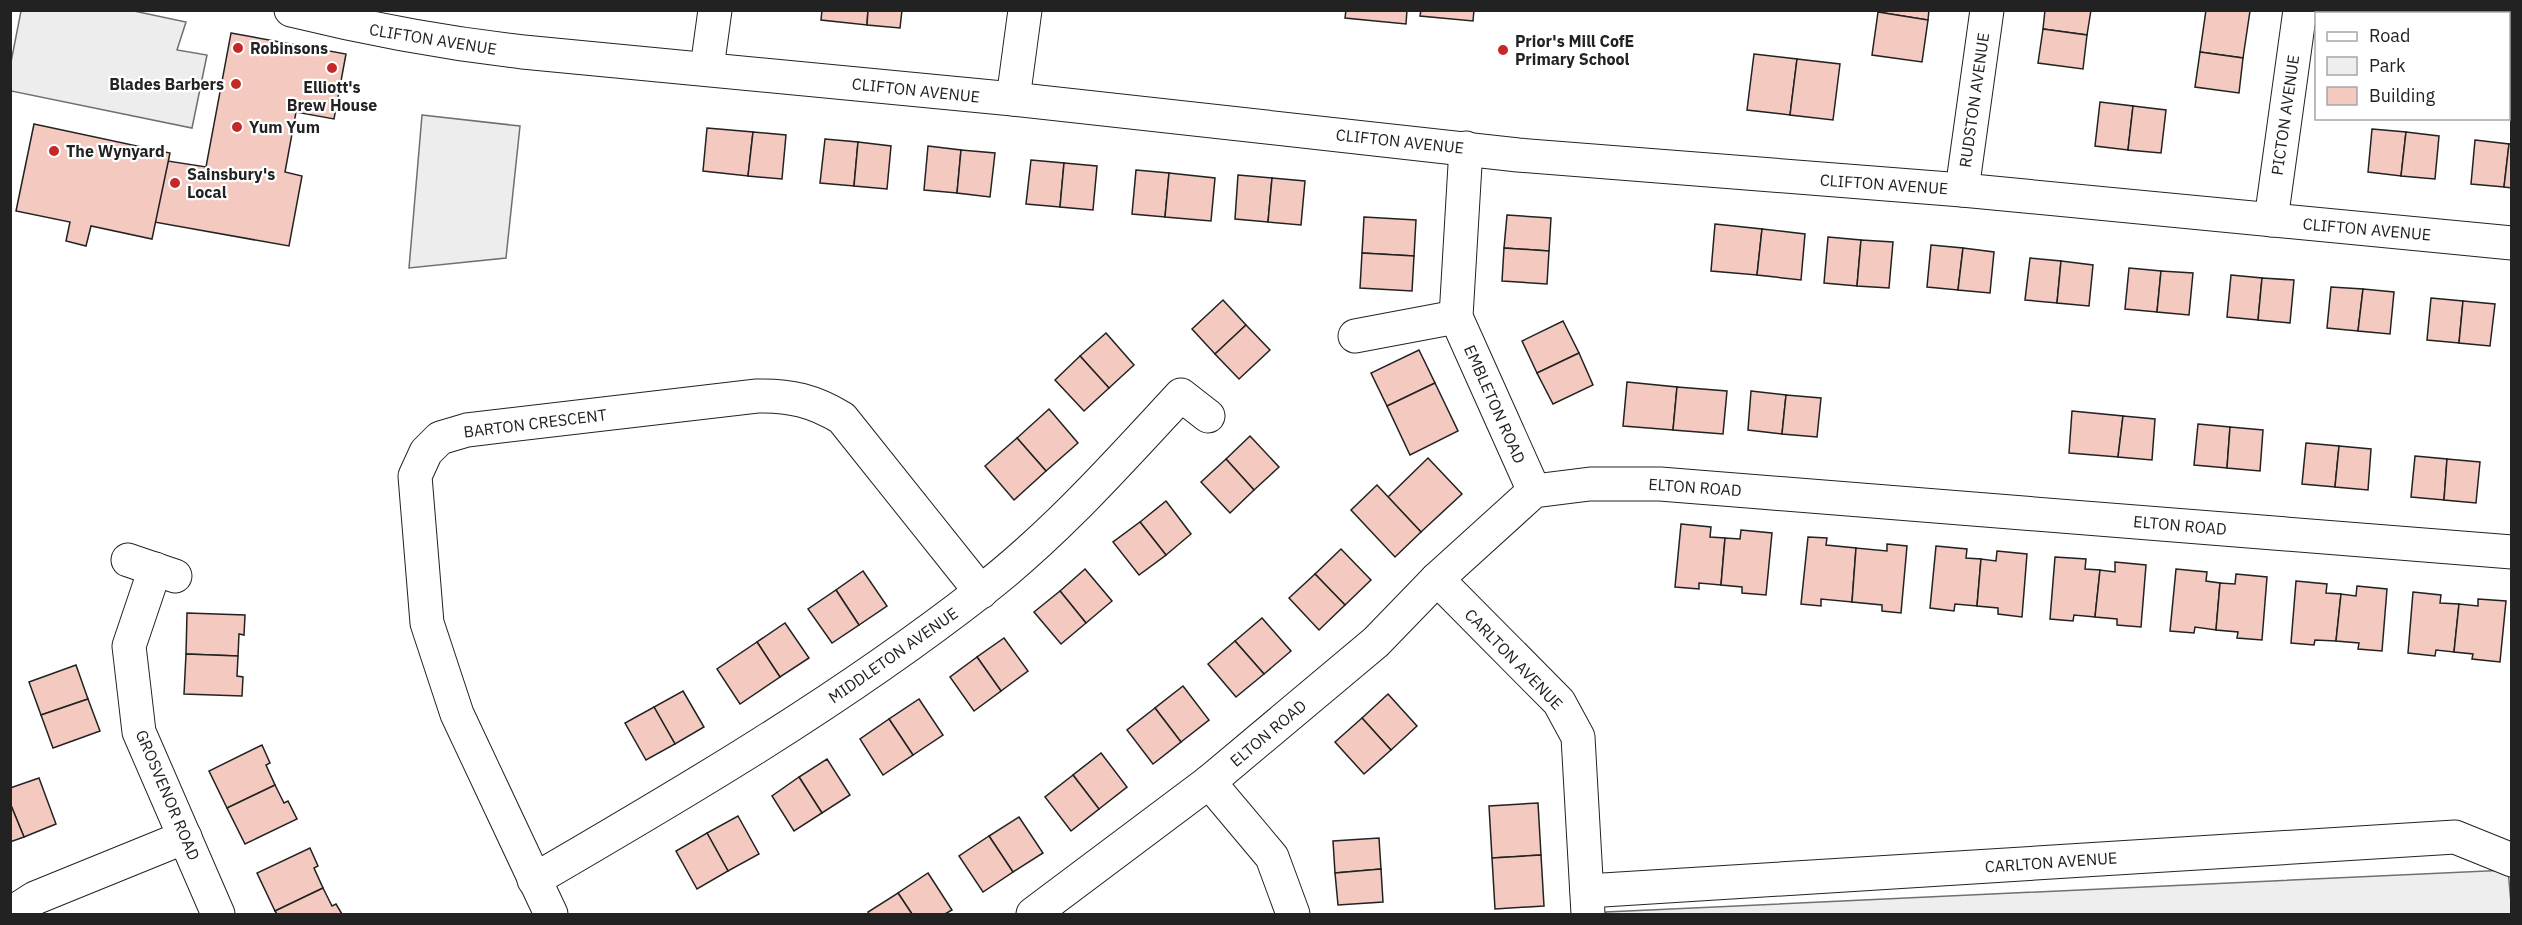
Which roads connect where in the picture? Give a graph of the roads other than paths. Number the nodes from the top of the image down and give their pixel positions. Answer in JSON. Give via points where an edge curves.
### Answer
{"nodes":[{"id":1,"x":291,"y":10,"type":"edge"},
{"id":2,"x":715,"y":10,"type":"edge"},
{"id":3,"x":1025,"y":10,"type":"edge"},
{"id":4,"x":1987,"y":10,"type":"edge"},
{"id":5,"x":2300,"y":10,"type":"edge"},
{"id":6,"x":329,"y":15,"type":"edge"},
{"id":7,"x":707,"y":68,"type":"junction"},
{"id":8,"x":1013,"y":99,"type":"junction"},
{"id":9,"x":1466,"y":148,"type":"junction"},
{"id":10,"x":1962,"y":190,"type":"junction"},
{"id":11,"x":2271,"y":220,"type":"junction"},
{"id":12,"x":2511,"y":243,"type":"edge"},
{"id":13,"x":1456,"y":317,"type":"junction"},
{"id":14,"x":1355,"y":336,"type":"dead end"},
{"id":15,"x":1209,"y":416,"type":"dead end"},
{"id":16,"x":1534,"y":491,"type":"junction"},
{"id":17,"x":2511,"y":552,"type":"edge"},
{"id":18,"x":153,"y":568,"type":"dead end"},
{"id":19,"x":1437,"y":579,"type":"junction"},
{"id":20,"x":981,"y":592,"type":"junction"},
{"id":21,"x":1209,"y":782,"type":"junction"},
{"id":22,"x":185,"y":837,"type":"junction"},
{"id":23,"x":2511,"y":860,"type":"edge"},
{"id":24,"x":534,"y":880,"type":"junction"},
{"id":25,"x":1587,"y":903,"type":"edge"},
{"id":26,"x":10,"y":914,"type":"edge"},
{"id":27,"x":218,"y":915,"type":"edge"},
{"id":28,"x":551,"y":915,"type":"edge"},
{"id":29,"x":1033,"y":915,"type":"edge"},
{"id":30,"x":1293,"y":915,"type":"edge"}],
"edges":[{"from":1,"to":6,"type":"street","name":"CLIFTON AVENUE"},
{"from":2,"to":7,"type":"street"},
{"from":3,"to":8,"type":"street"},
{"from":4,"to":10,"type":"street","name":"RUDSTON AVENUE"},
{"from":5,"to":11,"type":"street","name":"PICTON AVENUE"},
{"from":6,"to":7,"type":"street","name":"CLIFTON AVENUE","via":[[360,28],[454,44]]},
{"from":7,"to":8,"type":"street","name":"CLIFTON AVENUE"},
{"from":8,"to":9,"type":"street","name":"CLIFTON AVENUE"},
{"from":9,"to":10,"type":"street","name":"CLIFTON AVENUE"},
{"from":9,"to":13,"type":"street","name":"EMBLETON ROAD"},
{"from":10,"to":11,"type":"street","name":"CLIFTON AVENUE"},
{"from":11,"to":12,"type":"street","name":"CLIFTON AVENUE"},
{"from":13,"to":14,"type":"street"},
{"from":13,"to":16,"type":"street","name":"EMBLETON ROAD"},
{"from":15,"to":20,"type":"street","name":"MIDDLETON AVENUE","via":[[1181,396],[1075,510]]},
{"from":16,"to":17,"type":"street","name":"ELTON ROAD","via":[[1590,484],[1660,484]]},
{"from":16,"to":19,"type":"street","name":"ELTON ROAD"},
{"from":18,"to":22,"type":"street","name":"GROSVENOR ROAD","via":[[129,646],[139,732]]},
{"from":19,"to":21,"type":"street","name":"ELTON ROAD","via":[[1376,642]]},
{"from":19,"to":25,"type":"street","name":"CARLTON AVENUE","via":[[1559,702],[1578,737]]},
{"from":20,"to":24,"type":"street","name":"MIDDLETON AVENUE","via":[[861,679],[707,780]]},
{"from":20,"to":24,"type":"street","name":"BARTON CRESCENT","via":[[842,418],[804,399],[757,396],[467,430],[440,438],[426,452],[415,476],[427,623],[457,714]]},
{"from":21,"to":29,"type":"street","name":"ELTON ROAD"},
{"from":21,"to":30,"type":"street","via":[[1272,857]]},
{"from":22,"to":26,"type":"street","via":[[35,898]]},
{"from":22,"to":27,"type":"street","name":"GROSVENOR ROAD"},
{"from":23,"to":25,"type":"street","name":"CARLTON AVENUE","via":[[2455,837]]},
{"from":24,"to":28,"type":"street","name":"BARTON CRESCENT"}]}
